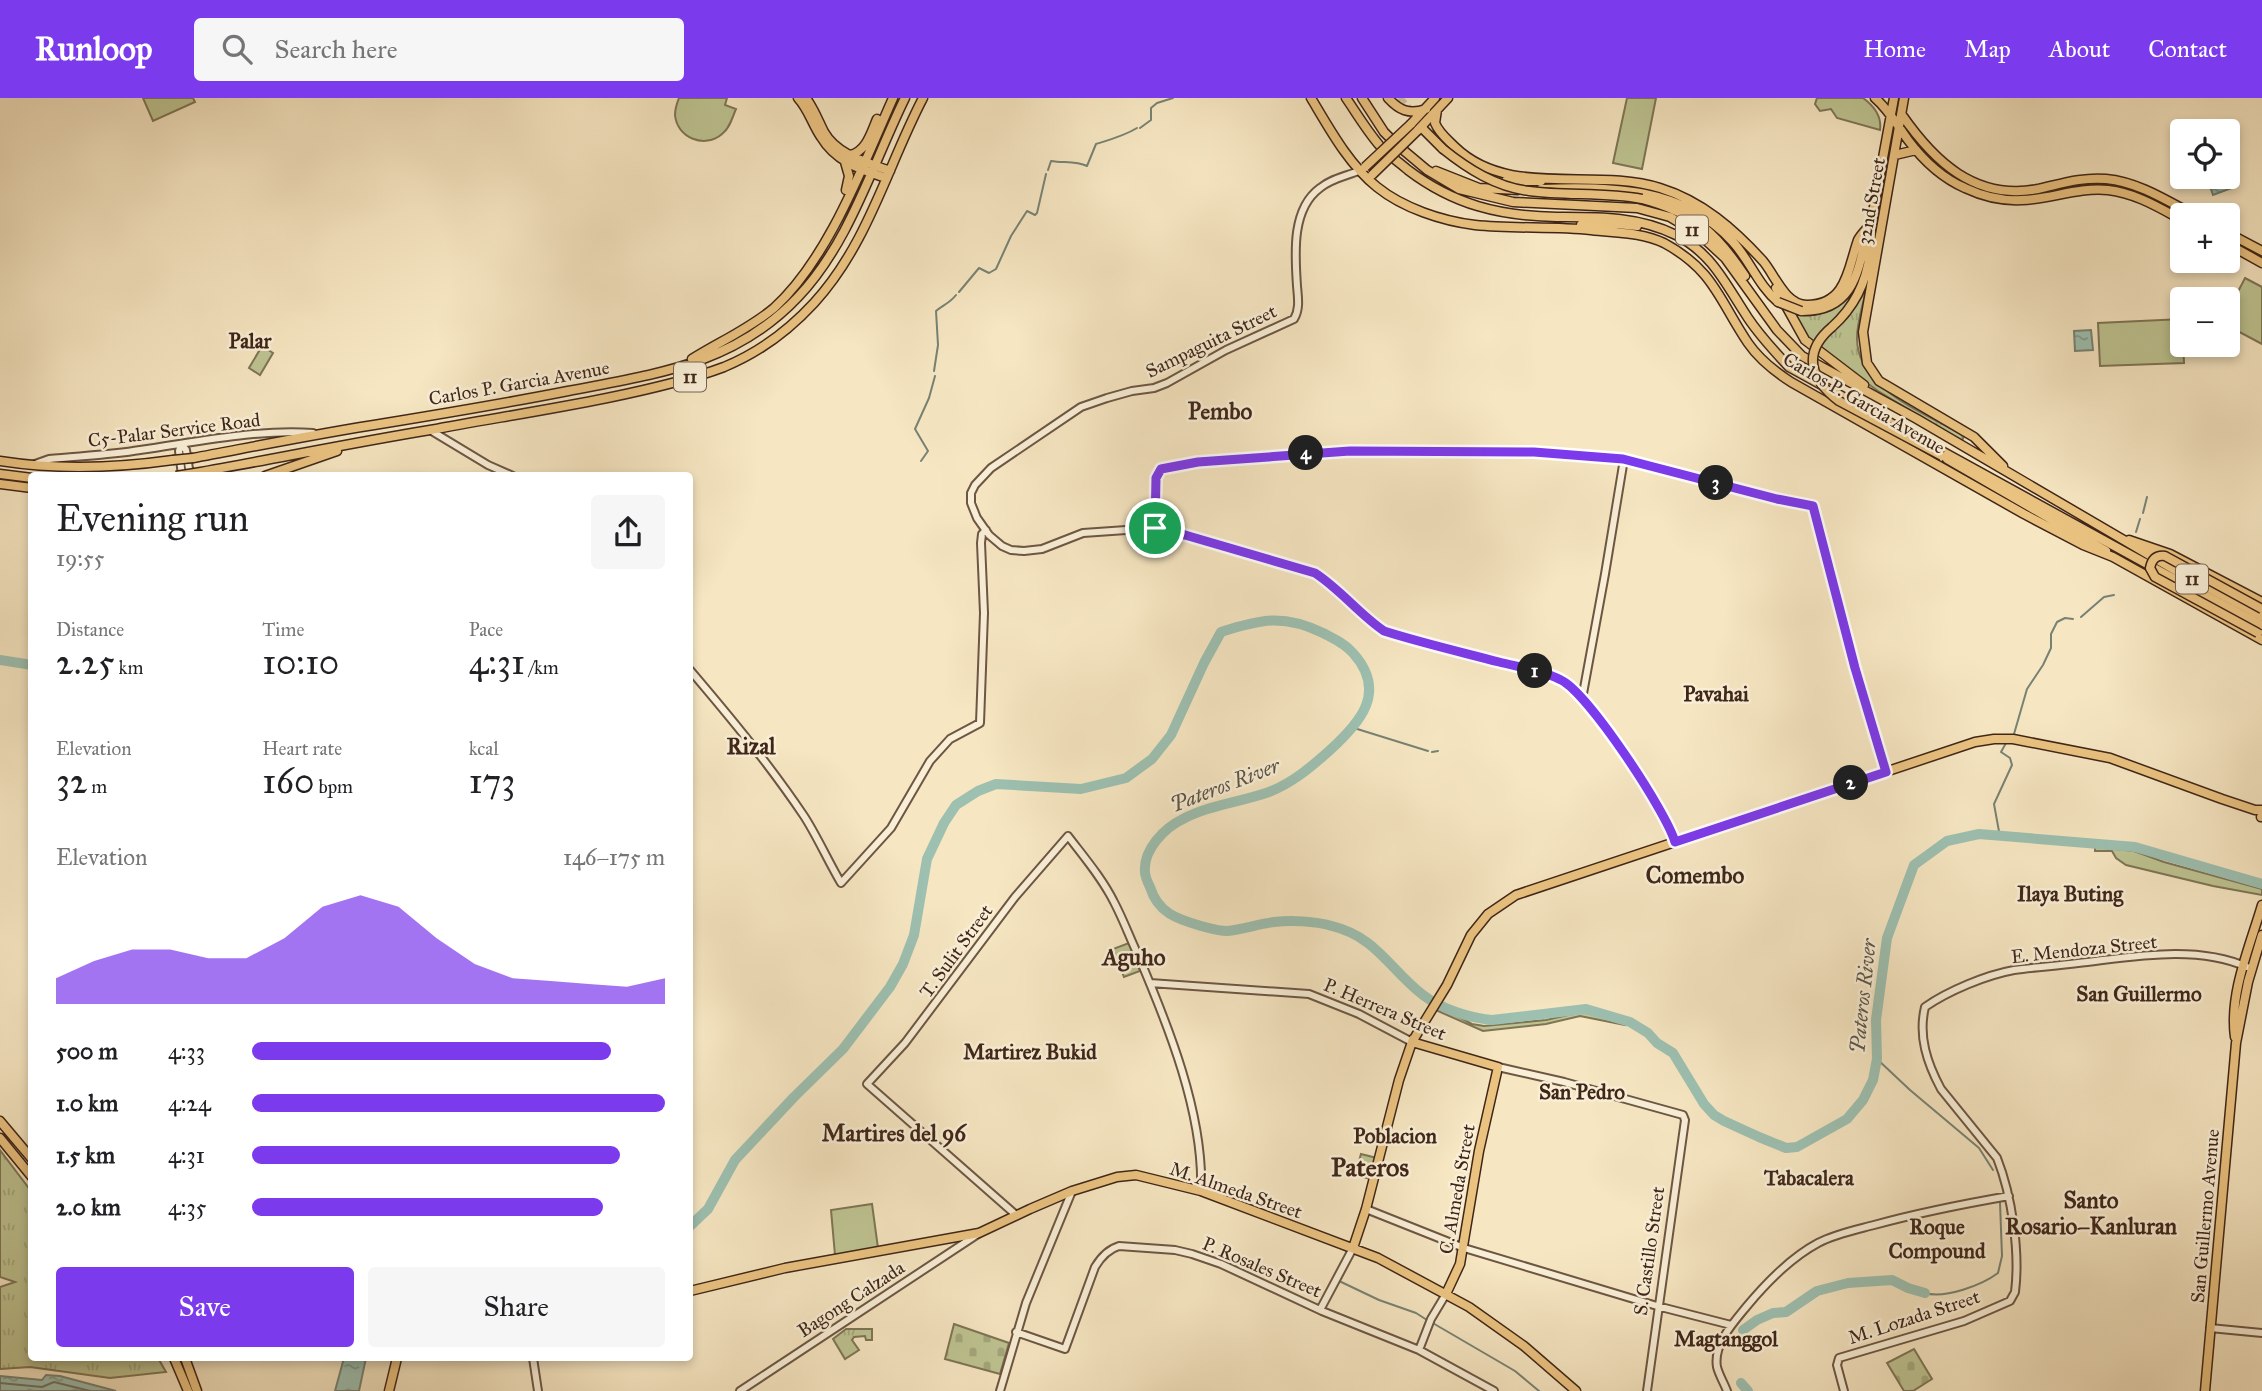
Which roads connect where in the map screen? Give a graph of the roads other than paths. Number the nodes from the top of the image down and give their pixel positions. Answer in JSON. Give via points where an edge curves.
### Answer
{"nodes":[{"id":1,"x":798,"y":98,"type":"edge"},
{"id":2,"x":806,"y":98,"type":"edge"},
{"id":3,"x":891,"y":98,"type":"edge"},
{"id":4,"x":905,"y":98,"type":"edge"},
{"id":5,"x":923,"y":98,"type":"edge"},
{"id":6,"x":1311,"y":98,"type":"edge"},
{"id":7,"x":1346,"y":98,"type":"edge"},
{"id":8,"x":1362,"y":98,"type":"edge"},
{"id":9,"x":1388,"y":98,"type":"edge"},
{"id":10,"x":1436,"y":98,"type":"edge"},
{"id":11,"x":1448,"y":98,"type":"edge"},
{"id":12,"x":1874,"y":98,"type":"edge"},
{"id":13,"x":1904,"y":98,"type":"edge"},
{"id":14,"x":1893,"y":99,"type":"edge"},
{"id":15,"x":1426,"y":109,"type":"junction"},
{"id":16,"x":1437,"y":110,"type":"junction"},
{"id":17,"x":1892,"y":114,"type":"junction"},
{"id":18,"x":1902,"y":115,"type":"junction"},
{"id":19,"x":1417,"y":127,"type":"junction"},
{"id":20,"x":1899,"y":127,"type":"junction"},
{"id":21,"x":1916,"y":150,"type":"junction"},
{"id":22,"x":1409,"y":155,"type":"junction"},
{"id":23,"x":1895,"y":155,"type":"junction"},
{"id":24,"x":847,"y":159,"type":"junction"},
{"id":25,"x":862,"y":165,"type":"junction"},
{"id":26,"x":874,"y":169,"type":"junction"},
{"id":27,"x":1363,"y":169,"type":"junction"},
{"id":28,"x":888,"y":174,"type":"junction"},
{"id":29,"x":1370,"y":177,"type":"junction"},
{"id":30,"x":1565,"y":179,"type":"junction"},
{"id":31,"x":1506,"y":181,"type":"dead end"},
{"id":32,"x":2171,"y":203,"type":"edge"},
{"id":33,"x":2170,"y":214,"type":"edge"},
{"id":34,"x":835,"y":223,"type":"junction"},
{"id":35,"x":1869,"y":226,"type":"junction"},
{"id":36,"x":1560,"y":227,"type":"junction"},
{"id":37,"x":1665,"y":230,"type":"junction"},
{"id":38,"x":2240,"y":239,"type":"edge"},
{"id":39,"x":1747,"y":245,"type":"junction"},
{"id":40,"x":2240,"y":251,"type":"edge"},
{"id":41,"x":2262,"y":251,"type":"edge"},
{"id":42,"x":2262,"y":263,"type":"edge"},
{"id":43,"x":1761,"y":309,"type":"junction"},
{"id":44,"x":1789,"y":367,"type":"junction"},
{"id":45,"x":677,"y":369,"type":"junction"},
{"id":46,"x":1820,"y":398,"type":"junction"},
{"id":47,"x":1917,"y":419,"type":"junction"},
{"id":48,"x":430,"y":430,"type":"junction"},
{"id":49,"x":321,"y":434,"type":"junction"},
{"id":50,"x":181,"y":444,"type":"junction"},
{"id":51,"x":349,"y":445,"type":"junction"},
{"id":52,"x":1623,"y":459,"type":"junction"},
{"id":53,"x":0,"y":461,"type":"edge"},
{"id":54,"x":31,"y":465,"type":"junction"},
{"id":55,"x":182,"y":472,"type":"edge"},
{"id":56,"x":192,"y":472,"type":"edge"},
{"id":57,"x":204,"y":472,"type":"edge"},
{"id":58,"x":277,"y":472,"type":"edge"},
{"id":59,"x":504,"y":472,"type":"edge"},
{"id":60,"x":2010,"y":473,"type":"junction"},
{"id":61,"x":0,"y":474,"type":"edge"},
{"id":62,"x":28,"y":478,"type":"edge"},
{"id":63,"x":0,"y":484,"type":"edge"},
{"id":64,"x":28,"y":488,"type":"edge"},
{"id":65,"x":1155,"y":528,"type":"junction"},
{"id":66,"x":986,"y":530,"type":"junction"},
{"id":67,"x":2123,"y":539,"type":"junction"},
{"id":68,"x":2097,"y":545,"type":"junction"},
{"id":69,"x":2118,"y":547,"type":"junction"},
{"id":70,"x":2113,"y":558,"type":"junction"},
{"id":71,"x":2141,"y":573,"type":"junction"},
{"id":72,"x":2150,"y":585,"type":"dead end"},
{"id":73,"x":2262,"y":603,"type":"edge"},
{"id":74,"x":2262,"y":609,"type":"edge"},
{"id":75,"x":2262,"y":616,"type":"edge"},
{"id":76,"x":2261,"y":633,"type":"edge"},
{"id":77,"x":693,"y":674,"type":"edge"},
{"id":78,"x":1582,"y":699,"type":"junction"},
{"id":79,"x":1886,"y":772,"type":"junction"},
{"id":80,"x":2260,"y":814,"type":"edge"},
{"id":81,"x":1675,"y":842,"type":"junction"},
{"id":82,"x":2262,"y":905,"type":"edge"},
{"id":83,"x":2262,"y":935,"type":"edge"},
{"id":84,"x":2248,"y":967,"type":"junction"},
{"id":85,"x":1150,"y":983,"type":"junction"},
{"id":86,"x":1412,"y":1042,"type":"junction"},
{"id":87,"x":1498,"y":1067,"type":"junction"},
{"id":88,"x":1683,"y":1115,"type":"joint"},
{"id":89,"x":0,"y":1121,"type":"edge"},
{"id":90,"x":0,"y":1138,"type":"edge"},
{"id":91,"x":28,"y":1154,"type":"edge"},
{"id":92,"x":28,"y":1172,"type":"edge"},
{"id":93,"x":1072,"y":1191,"type":"junction"},
{"id":94,"x":1201,"y":1191,"type":"junction"},
{"id":95,"x":2009,"y":1196,"type":"junction"},
{"id":96,"x":1366,"y":1209,"type":"junction"},
{"id":97,"x":1016,"y":1215,"type":"junction"},
{"id":98,"x":979,"y":1233,"type":"junction"},
{"id":99,"x":1353,"y":1248,"type":"junction"},
{"id":100,"x":1464,"y":1248,"type":"junction"},
{"id":101,"x":693,"y":1290,"type":"edge"},
{"id":102,"x":1446,"y":1294,"type":"junction"},
{"id":103,"x":1657,"y":1306,"type":"junction"},
{"id":104,"x":1321,"y":1310,"type":"junction"},
{"id":105,"x":1731,"y":1325,"type":"junction"},
{"id":106,"x":2210,"y":1328,"type":"junction"},
{"id":107,"x":1016,"y":1332,"type":"junction"},
{"id":108,"x":2262,"y":1333,"type":"edge"},
{"id":109,"x":1419,"y":1350,"type":"junction"},
{"id":110,"x":175,"y":1361,"type":"edge"},
{"id":111,"x":186,"y":1361,"type":"edge"},
{"id":112,"x":396,"y":1361,"type":"edge"},
{"id":113,"x":533,"y":1361,"type":"edge"},
{"id":114,"x":188,"y":1391,"type":"edge"},
{"id":115,"x":197,"y":1391,"type":"edge"},
{"id":116,"x":389,"y":1391,"type":"edge"},
{"id":117,"x":538,"y":1391,"type":"edge"},
{"id":118,"x":740,"y":1391,"type":"edge"},
{"id":119,"x":1000,"y":1391,"type":"edge"},
{"id":120,"x":1494,"y":1391,"type":"edge"},
{"id":121,"x":1576,"y":1391,"type":"edge"},
{"id":122,"x":1647,"y":1391,"type":"edge"},
{"id":123,"x":1727,"y":1391,"type":"edge"},
{"id":124,"x":1844,"y":1391,"type":"edge"},
{"id":125,"x":2204,"y":1391,"type":"edge"}],
"edges":[{"from":1,"to":24,"type":"main road","via":[[821,139],[835,156]]},
{"from":2,"to":24,"type":"main road","via":[[828,138]]},
{"from":3,"to":24,"type":"main road","via":[[863,149]]},
{"from":3,"to":25,"type":"main road"},
{"from":4,"to":26,"type":"main road","name":"Carlos P. Garcia Avenue","number":"11"},
{"from":5,"to":28,"type":"main road","name":"Carlos P. Garcia Avenue","number":"11"},
{"from":6,"to":27,"type":"main road","name":"Carlos P. Garcia Avenue"},
{"from":7,"to":37,"type":"main road","name":"Carlos P. Garcia Avenue","number":"11","via":[[1381,146],[1427,184],[1451,197],[1493,212],[1618,218]]},
{"from":8,"to":22,"type":"main road","name":"Carlos P. Garcia Avenue","number":"11","via":[[1384,132]]},
{"from":9,"to":15,"type":"main road","via":[[1405,111]]},
{"from":10,"to":15,"type":"main road"},
{"from":11,"to":16,"type":"main road"},
{"from":12,"to":17,"type":"main road"},
{"from":13,"to":18,"type":"main road","name":"32nd Street"},
{"from":14,"to":17,"type":"main road","name":"32nd Street"},
{"from":14,"to":18,"type":"main road"},
{"from":15,"to":19,"type":"main road"},
{"from":16,"to":19,"type":"main road"},
{"from":16,"to":30,"type":"main road","via":[[1437,128],[1475,163],[1499,173]]},
{"from":17,"to":20,"type":"main road"},
{"from":17,"to":35,"type":"main road","name":"32nd Street"},
{"from":18,"to":20,"type":"main road","name":"32nd Street"},
{"from":18,"to":32,"type":"main road","via":[[1940,162],[1979,184],[2021,191],[2079,179],[2107,179],[2132,184]]},
{"from":19,"to":27,"type":"main road","bridge":true},
{"from":19,"to":29,"type":"main road","bridge":true},
{"from":19,"to":43,"type":"main road","bridge":true,"via":[[1484,177],[1527,191],[1642,199],[1684,213],[1709,230],[1736,263]]},
{"from":20,"to":21,"type":"main road"},
{"from":20,"to":23,"type":"main road","name":"32nd Street"},
{"from":21,"to":23,"type":"main road"},
{"from":21,"to":33,"type":"main road","via":[[1949,179],[1992,197],[2022,200],[2108,190]]},
{"from":22,"to":35,"type":"main road","bridge":true,"via":[[1479,188],[1625,190],[1673,201],[1699,214],[1732,241],[1763,286],[1779,302],[1801,311],[1825,308],[1847,293]]},
{"from":22,"to":43,"type":"main road","name":"Carlos P. Garcia Avenue","number":"11","via":[[1444,181],[1496,199],[1637,208],[1670,217],[1712,245]]},
{"from":23,"to":60,"type":"main road","name":"32nd Street","via":[[1863,332],[1867,363],[1879,382],[1974,437]]},
{"from":24,"to":25,"type":"main road"},
{"from":24,"to":34,"type":"main road","via":[[849,181]]},
{"from":25,"to":26,"type":"main road"},
{"from":25,"to":34,"type":"main road"},
{"from":26,"to":28,"type":"main road"},
{"from":26,"to":45,"type":"main road","name":"Carlos P. Garcia Avenue","number":"11","via":[[831,252],[800,295],[750,337]]},
{"from":27,"to":29,"type":"main road","name":"Carlos P. Garcia Avenue"},
{"from":27,"to":66,"type":"street","name":"Sampaguita Street","via":[[1325,184],[1305,206],[1298,228],[1294,319],[1167,383],[1081,407],[991,468],[971,493],[977,518]]},
{"from":28,"to":48,"type":"main road","name":"Carlos P. Garcia Avenue","number":"11","via":[[847,261],[814,303],[756,350],[726,366],[640,391]]},
{"from":29,"to":36,"type":"main road","name":"Carlos P. Garcia Avenue","via":[[1406,205],[1446,219],[1473,225]]},
{"from":30,"to":31,"type":"main road"},
{"from":30,"to":39,"type":"main road","via":[[1634,182],[1670,191],[1702,206]]},
{"from":34,"to":45,"type":"main road","via":[[804,275],[774,307]]},
{"from":35,"to":39,"type":"main road","name":"32nd Street","via":[[1859,239],[1847,280],[1835,294],[1810,305],[1792,300]]},
{"from":35,"to":68,"type":"main road","bridge":true,"via":[[1870,245],[1860,290],[1851,308],[1818,343],[1813,359],[1824,390]]},
{"from":36,"to":37,"type":"main road","via":[[1617,224]]},
{"from":36,"to":46,"type":"main road","name":"Carlos P. Garcia Avenue","via":[[1642,235],[1679,252],[1708,277],[1763,361]]},
{"from":37,"to":44,"type":"main road","name":"Carlos P. Garcia Avenue","number":"11","via":[[1690,244],[1714,266],[1762,338]]},
{"from":38,"to":41,"type":"main road"},
{"from":39,"to":47,"type":"main road","via":[[1805,340]]},
{"from":40,"to":42,"type":"main road"},
{"from":43,"to":47,"type":"main road","name":"Carlos P. Garcia Avenue","number":"11","via":[[1802,356]]},
{"from":44,"to":46,"type":"main road"},
{"from":44,"to":69,"type":"main road","name":"Carlos P. Garcia Avenue","number":"11"},
{"from":45,"to":49,"type":"main road","name":"Carlos P. Garcia Avenue","number":"11"},
{"from":46,"to":70,"type":"main road","name":"Carlos P. Garcia Avenue"},
{"from":47,"to":60,"type":"main road","name":"Carlos P. Garcia Avenue","number":"11"},
{"from":48,"to":51,"type":"main road","name":"Carlos P. Garcia Avenue","number":"11"},
{"from":48,"to":59,"type":"street"},
{"from":49,"to":50,"type":"street","name":"C5-Palar Service Road","via":[[292,432]]},
{"from":49,"to":54,"type":"main road","name":"Carlos P. Garcia Avenue","number":"11","bridge":true,"via":[[128,467]]},
{"from":50,"to":54,"type":"street","name":"C5-Palar Service Road"},
{"from":50,"to":55,"type":"street"},
{"from":50,"to":56,"type":"street"},
{"from":51,"to":57,"type":"main road","name":"Carlos P. Garcia Avenue","number":"11"},
{"from":51,"to":58,"type":"main road"},
{"from":52,"to":65,"type":"street","via":[[1534,452],[1350,451],[1178,465],[1161,469],[1156,478]]},
{"from":52,"to":78,"type":"street"},
{"from":52,"to":79,"type":"street","via":[[1813,506]]},
{"from":53,"to":54,"type":"main road","name":"Carlos P. Garcia Avenue","number":"11"},
{"from":60,"to":67,"type":"main road","name":"Carlos P. Garcia Avenue","number":"11"},
{"from":61,"to":62,"type":"main road"},
{"from":63,"to":64,"type":"main road"},
{"from":65,"to":66,"type":"street","via":[[1083,533],[1024,551],[1002,546]]},
{"from":65,"to":78,"type":"street","via":[[1315,573],[1384,631],[1547,674],[1562,680]]},
{"from":66,"to":77,"type":"street","via":[[981,543],[981,723],[950,739],[930,761],[891,828],[841,883],[806,819],[763,757]]},
{"from":67,"to":73,"type":"main road","via":[[2170,554]]},
{"from":67,"to":75,"type":"main road","name":"Carlos P. Garcia Avenue","number":"11"},
{"from":68,"to":69,"type":"main road"},
{"from":68,"to":70,"type":"main road"},
{"from":69,"to":76,"type":"main road","name":"Carlos P. Garcia Avenue","number":"11"},
{"from":70,"to":71,"type":"main road","name":"Carlos P. Garcia Avenue"},
{"from":71,"to":72,"type":"main road"},
{"from":71,"to":76,"type":"main road","name":"Carlos P. Garcia Avenue"},
{"from":74,"to":76,"type":"main road","bridge":true,"via":[[2165,556],[2152,561],[2155,577]]},
{"from":78,"to":81,"type":"street","via":[[1631,763]]},
{"from":79,"to":80,"type":"main road","via":[[1975,742],[2013,739],[2118,761]]},
{"from":79,"to":81,"type":"main road"},
{"from":81,"to":86,"type":"main road","via":[[1516,895],[1484,919]]},
{"from":82,"to":84,"type":"main road","name":"San Guillermo Avenue"},
{"from":83,"to":84,"type":"main road","name":"San Guillermo Avenue"},
{"from":84,"to":95,"type":"street","name":"E. Mendoza Street","via":[[2181,955],[2012,971],[1953,991],[1925,1007],[1923,1047],[1936,1079],[1997,1158]]},
{"from":84,"to":106,"type":"main road","name":"San Guillermo Avenue","via":[[2236,1043]]},
{"from":85,"to":86,"type":"street","name":"P. Herrera Street","via":[[1309,994]]},
{"from":85,"to":94,"type":"street","via":[[1187,1091],[1199,1150]]},
{"from":85,"to":97,"type":"street","name":"T. Sulit Street","via":[[1114,901],[1068,836],[914,1033],[867,1084]]},
{"from":86,"to":87,"type":"main road","name":"P. Herrera Street"},
{"from":86,"to":96,"type":"main road"},
{"from":87,"to":88,"type":"street","name":"P. Herrera Street"},
{"from":87,"to":100,"type":"main road","name":"C. Almeda Street"},
{"from":88,"to":103,"type":"street","name":"S. Castillo Street"},
{"from":89,"to":91,"type":"main road"},
{"from":90,"to":92,"type":"main road"},
{"from":93,"to":94,"type":"main road","name":"M. Almeda Street","via":[[1136,1175]]},
{"from":93,"to":97,"type":"main road","name":"M. Almeda Street"},
{"from":93,"to":107,"type":"street"},
{"from":94,"to":99,"type":"main road","name":"M. Almeda Street"},
{"from":95,"to":105,"type":"street","via":[[1933,1209],[1836,1235],[1776,1274]]},
{"from":95,"to":124,"type":"street","name":"M. Lozada Street","via":[[2016,1281],[2010,1301],[1964,1321],[1839,1358]]},
{"from":96,"to":99,"type":"main road"},
{"from":96,"to":100,"type":"street"},
{"from":97,"to":98,"type":"main road","name":"M. Almeda Street"},
{"from":98,"to":101,"type":"main road","name":"M. Almeda Street","via":[[785,1268]]},
{"from":98,"to":118,"type":"street","name":"Bagong Calzada"},
{"from":99,"to":102,"type":"main road","name":"M. Almeda Street"},
{"from":99,"to":104,"type":"street"},
{"from":100,"to":102,"type":"main road","name":"C. Almeda Street"},
{"from":100,"to":103,"type":"street"},
{"from":102,"to":109,"type":"street","name":"C. Almeda Street"},
{"from":102,"to":121,"type":"main road","name":"M. Almeda Street","via":[[1524,1346]]},
{"from":103,"to":105,"type":"street"},
{"from":103,"to":122,"type":"street","name":"S. Castillo Street"},
{"from":104,"to":107,"type":"street","name":"P. Rosales Street","via":[[1192,1254],[1119,1246],[1096,1267],[1065,1349]]},
{"from":104,"to":109,"type":"street","name":"P. Rosales Street"},
{"from":105,"to":123,"type":"street","via":[[1717,1358]]},
{"from":106,"to":108,"type":"street"},
{"from":106,"to":125,"type":"main road","name":"San Guillermo Avenue"},
{"from":107,"to":119,"type":"street"},
{"from":109,"to":120,"type":"street","name":"P. Rosales Street"},
{"from":110,"to":114,"type":"main road"},
{"from":111,"to":115,"type":"main road"},
{"from":112,"to":116,"type":"main road"},
{"from":113,"to":117,"type":"street"}]}
